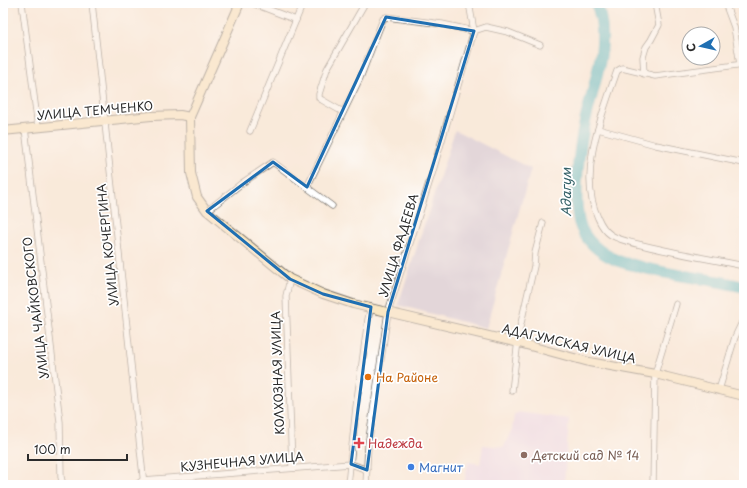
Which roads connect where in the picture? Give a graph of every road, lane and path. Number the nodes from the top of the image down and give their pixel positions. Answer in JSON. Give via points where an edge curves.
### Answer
{"nodes":[{"id":1,"x":22,"y":3,"type":"edge"},
{"id":2,"x":92,"y":3,"type":"edge"},
{"id":3,"x":240,"y":3,"type":"edge"},
{"id":4,"x":252,"y":3,"type":"edge"},
{"id":5,"x":303,"y":3,"type":"edge"},
{"id":6,"x":365,"y":3,"type":"edge"},
{"id":7,"x":469,"y":3,"type":"edge"},
{"id":8,"x":655,"y":3,"type":"edge"},
{"id":9,"x":726,"y":3,"type":"edge"},
{"id":10,"x":296,"y":20,"type":"junction"},
{"id":11,"x":474,"y":31,"type":"junction"},
{"id":12,"x":540,"y":45,"type":"dead end"},
{"id":13,"x":742,"y":64,"type":"edge"},
{"id":14,"x":644,"y":74,"type":"junction"},
{"id":15,"x":343,"y":112,"type":"junction"},
{"id":16,"x":190,"y":117,"type":"junction"},
{"id":17,"x":104,"y":121,"type":"junction"},
{"id":18,"x":38,"y":127,"type":"junction"},
{"id":19,"x":25,"y":128,"type":"junction"},
{"id":20,"x":598,"y":130,"type":"junction"},
{"id":21,"x":3,"y":131,"type":"edge"},
{"id":22,"x":250,"y":131,"type":"dead end"},
{"id":23,"x":744,"y":163,"type":"edge"},
{"id":24,"x":307,"y":187,"type":"junction"},
{"id":25,"x":332,"y":206,"type":"dead end"},
{"id":26,"x":207,"y":211,"type":"junction"},
{"id":27,"x":543,"y":223,"type":"dead end"},
{"id":28,"x":744,"y":266,"type":"edge"},
{"id":29,"x":290,"y":279,"type":"junction"},
{"id":30,"x":676,"y":304,"type":"dead end"},
{"id":31,"x":371,"y":308,"type":"junction"},
{"id":32,"x":388,"y":312,"type":"junction"},
{"id":33,"x":742,"y":320,"type":"dead end"},
{"id":34,"x":519,"y":343,"type":"junction"},
{"id":35,"x":655,"y":374,"type":"junction"},
{"id":36,"x":719,"y":390,"type":"junction"},
{"id":37,"x":512,"y":391,"type":"dead end"},
{"id":38,"x":744,"y":396,"type":"edge"},
{"id":39,"x":351,"y":464,"type":"junction"},
{"id":40,"x":292,"y":468,"type":"junction"},
{"id":41,"x":367,"y":470,"type":"junction"},
{"id":42,"x":144,"y":483,"type":"edge"},
{"id":43,"x":63,"y":485,"type":"edge"},
{"id":44,"x":136,"y":485,"type":"edge"},
{"id":45,"x":348,"y":485,"type":"edge"},
{"id":46,"x":366,"y":485,"type":"edge"},
{"id":47,"x":653,"y":485,"type":"edge"}],
"edges":[{"from":1,"to":18,"type":"street"},
{"from":2,"to":17,"type":"street","name":"УЛИЦА КОЧЕРГИНА"},
{"from":3,"to":16,"type":"main road"},
{"from":4,"to":10,"type":"street"},
{"from":5,"to":10,"type":"street"},
{"from":6,"to":15,"type":"street","via":[[327,69],[319,94],[319,98]]},
{"from":7,"to":11,"type":"street","name":"УЛИЦА ФАДЕЕВА"},
{"from":8,"to":14,"type":"street","via":[[659,25],[646,47],[643,57]]},
{"from":9,"to":13,"type":"street"},
{"from":10,"to":22,"type":"street"},
{"from":11,"to":12,"type":"street","via":[[486,27],[508,32]]},
{"from":11,"to":15,"type":"street","via":[[388,16],[383,19],[360,78]]},
{"from":11,"to":32,"type":"street","name":"УЛИЦА ФАДЕЕВА"},
{"from":13,"to":14,"type":"street","via":[[655,76]]},
{"from":14,"to":20,"type":"street","via":[[622,68],[617,71]]},
{"from":15,"to":24,"type":"street"},
{"from":16,"to":17,"type":"main road","name":"УЛИЦА ТЕМЧЕНКО","via":[[158,116]]},
{"from":16,"to":26,"type":"main road","via":[[191,173],[197,197]]},
{"from":17,"to":18,"type":"main road","name":"УЛИЦА ТЕМЧЕНКО"},
{"from":17,"to":42,"type":"street","name":"УЛИЦА КОЧЕРГИНА"},
{"from":18,"to":19,"type":"main road","name":"УЛИЦА ТЕМЧЕНКО"},
{"from":19,"to":21,"type":"main road","name":"УЛИЦА ТЕМЧЕНКО"},
{"from":19,"to":43,"type":"street","name":"УЛИЦА ЧАЙКОВСКОГО","via":[[60,422]]},
{"from":20,"to":23,"type":"street"},
{"from":20,"to":28,"type":"street","via":[[591,162],[590,186],[593,208],[610,235],[655,248]]},
{"from":24,"to":25,"type":"street"},
{"from":24,"to":26,"type":"street","via":[[273,162]]},
{"from":26,"to":29,"type":"main road"},
{"from":27,"to":34,"type":"street","via":[[519,332]]},
{"from":29,"to":31,"type":"main road","via":[[323,294]]},
{"from":29,"to":40,"type":"street","name":"КОЛХОЗНАЯ УЛИЦА","via":[[286,296]]},
{"from":30,"to":35,"type":"street"},
{"from":31,"to":32,"type":"main road"},
{"from":31,"to":39,"type":"street","name":"УЛИЦА ФАДЕЕВА","via":[[356,407]]},
{"from":32,"to":34,"type":"main road","name":"АДАГУМСКАЯ УЛИЦА"},
{"from":32,"to":41,"type":"street","name":"УЛИЦА ФАДЕЕВА","via":[[368,445]]},
{"from":33,"to":36,"type":"street"},
{"from":34,"to":35,"type":"main road","name":"АДАГУМСКАЯ УЛИЦА","via":[[589,362]]},
{"from":34,"to":37,"type":"street"},
{"from":35,"to":36,"type":"main road","name":"АДАГУМСКАЯ УЛИЦА"},
{"from":35,"to":47,"type":"street"},
{"from":36,"to":38,"type":"main road","name":"АДАГУМСКАЯ УЛИЦА"},
{"from":39,"to":40,"type":"street","name":"КУЗНЕЧНАЯ УЛИЦА"},
{"from":39,"to":41,"type":"street"},
{"from":39,"to":45,"type":"street","name":"УЛИЦА ФАДЕЕВА"},
{"from":40,"to":42,"type":"street","name":"КУЗНЕЧНАЯ УЛИЦА"},
{"from":41,"to":46,"type":"street","name":"УЛИЦА ФАДЕЕВА"},
{"from":42,"to":44,"type":"street","name":"КУЗНЕЧНАЯ УЛИЦА"}]}
